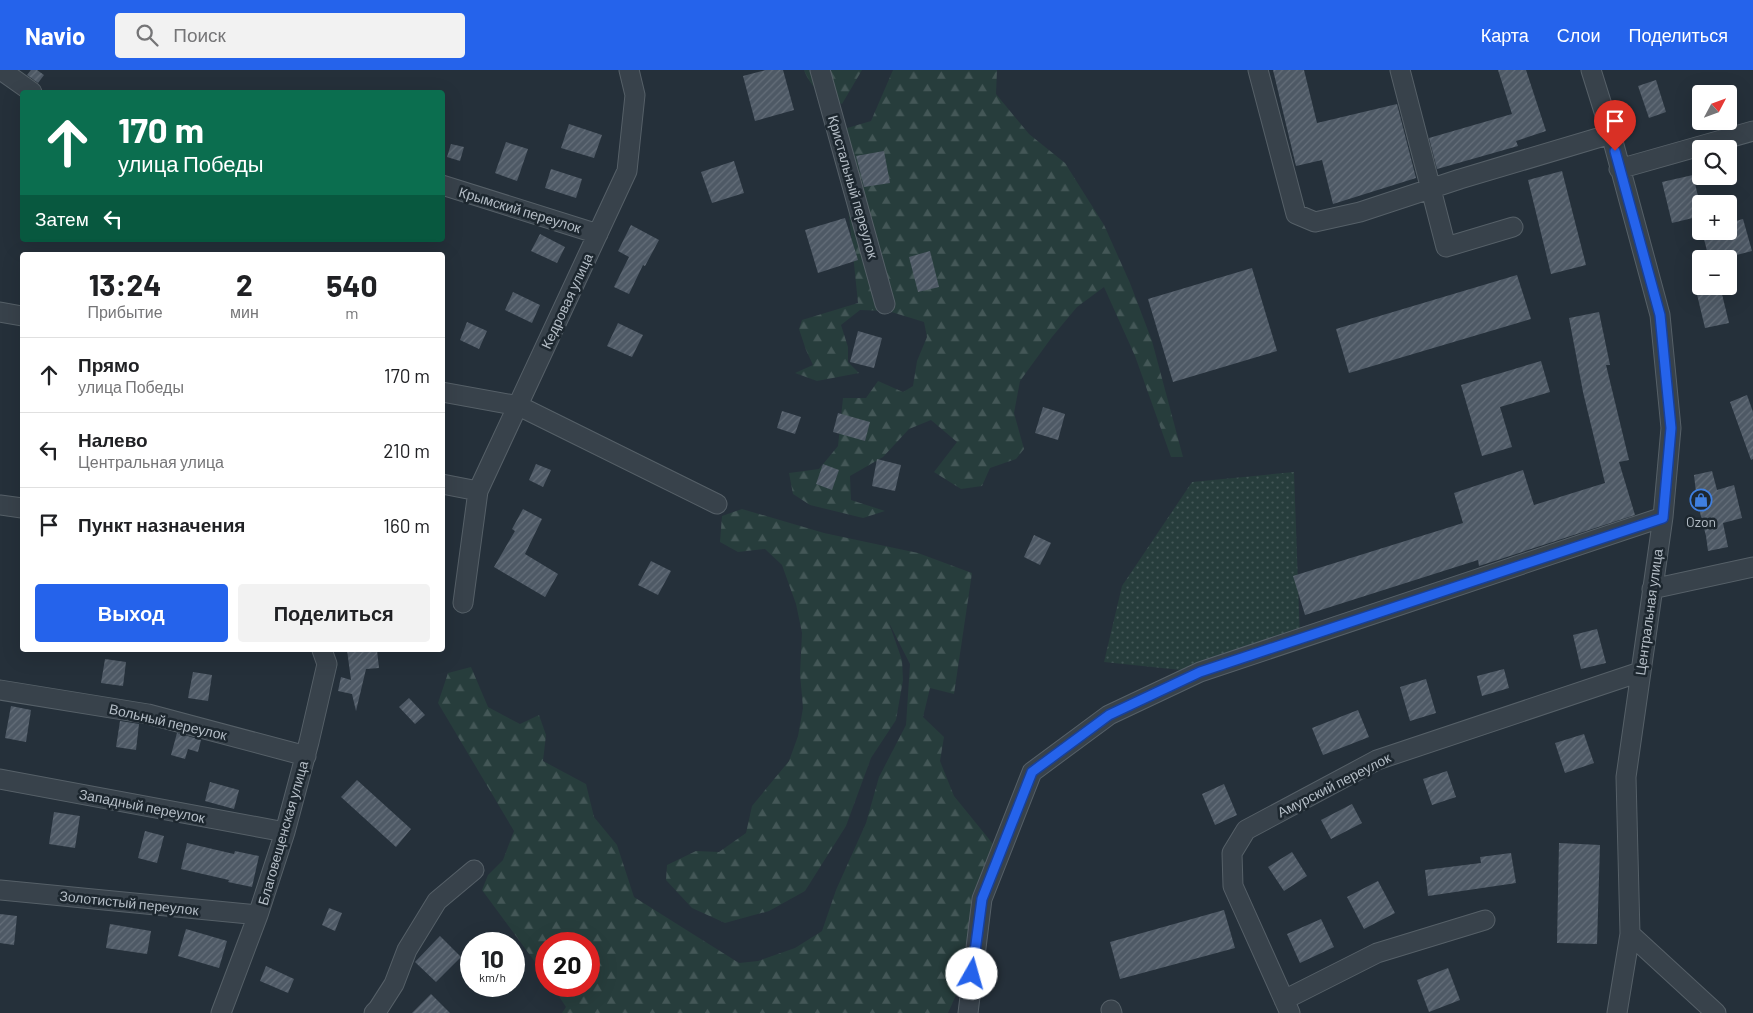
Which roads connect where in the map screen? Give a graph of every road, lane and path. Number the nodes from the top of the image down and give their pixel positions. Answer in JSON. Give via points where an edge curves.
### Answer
{"nodes":[{"id":1,"x":1,"y":70,"type":"edge"},
{"id":2,"x":629,"y":70,"type":"edge"},
{"id":3,"x":820,"y":70,"type":"edge"},
{"id":4,"x":1258,"y":70,"type":"edge"},
{"id":5,"x":1400,"y":70,"type":"edge"},
{"id":6,"x":1591,"y":70,"type":"edge"},
{"id":7,"x":29,"y":90,"type":"edge"},
{"id":8,"x":1753,"y":131,"type":"edge"},
{"id":9,"x":1610,"y":134,"type":"junction"},
{"id":10,"x":1619,"y":169,"type":"junction"},
{"id":11,"x":445,"y":186,"type":"edge"},
{"id":12,"x":1432,"y":189,"type":"junction"},
{"id":13,"x":1513,"y":227,"type":"dead end"},
{"id":14,"x":598,"y":234,"type":"junction"},
{"id":15,"x":886,"y":304,"type":"dead end"},
{"id":16,"x":0,"y":312,"type":"edge"},
{"id":17,"x":20,"y":316,"type":"edge"},
{"id":18,"x":445,"y":393,"type":"edge"},
{"id":19,"x":519,"y":406,"type":"junction"},
{"id":20,"x":445,"y":485,"type":"edge"},
{"id":21,"x":478,"y":491,"type":"junction"},
{"id":22,"x":717,"y":504,"type":"dead end"},
{"id":23,"x":0,"y":505,"type":"edge"},
{"id":24,"x":20,"y":508,"type":"edge"},
{"id":25,"x":1663,"y":518,"type":"junction"},
{"id":26,"x":1753,"y":567,"type":"edge"},
{"id":27,"x":1652,"y":589,"type":"junction"},
{"id":28,"x":463,"y":603,"type":"dead end"},
{"id":29,"x":323,"y":652,"type":"edge"},
{"id":30,"x":1640,"y":672,"type":"junction"},
{"id":31,"x":0,"y":690,"type":"edge"},
{"id":32,"x":306,"y":756,"type":"junction"},
{"id":33,"x":0,"y":779,"type":"edge"},
{"id":34,"x":285,"y":832,"type":"junction"},
{"id":35,"x":474,"y":870,"type":"dead end"},
{"id":36,"x":0,"y":890,"type":"edge"},
{"id":37,"x":258,"y":916,"type":"junction"},
{"id":38,"x":1485,"y":920,"type":"dead end"},
{"id":39,"x":1630,"y":934,"type":"junction"},
{"id":40,"x":1287,"y":1006,"type":"edge"},
{"id":41,"x":222,"y":1013,"type":"edge"},
{"id":42,"x":374,"y":1013,"type":"edge"},
{"id":43,"x":968,"y":1013,"type":"edge"},
{"id":44,"x":1617,"y":1013,"type":"edge"},
{"id":45,"x":1716,"y":1013,"type":"edge"}],
"edges":[{"from":1,"to":7,"type":"street"},
{"from":2,"to":14,"type":"street","name":"Кедровая улица","via":[[635,95],[627,171]]},
{"from":3,"to":15,"type":"street","name":"Кристальный переулок"},
{"from":4,"to":12,"type":"street","via":[[1296,214],[1316,222]]},
{"from":5,"to":12,"type":"street"},
{"from":6,"to":9,"type":"street","name":"Центральная улица"},
{"from":8,"to":10,"type":"street"},
{"from":9,"to":10,"type":"street","name":"Центральная улица"},
{"from":9,"to":12,"type":"street"},
{"from":10,"to":25,"type":"street","name":"Центральная улица","via":[[1660,315],[1671,428]]},
{"from":11,"to":14,"type":"street","name":"Крымский переулок"},
{"from":12,"to":13,"type":"street","via":[[1446,246]]},
{"from":14,"to":19,"type":"street","name":"Кедровая улица"},
{"from":16,"to":17,"type":"street"},
{"from":18,"to":19,"type":"street"},
{"from":19,"to":21,"type":"street","name":"Кедровая улица"},
{"from":19,"to":22,"type":"street"},
{"from":20,"to":21,"type":"street"},
{"from":21,"to":28,"type":"street","name":"Кедровая улица"},
{"from":23,"to":24,"type":"street"},
{"from":25,"to":27,"type":"street","name":"Центральная улица"},
{"from":25,"to":43,"type":"street","via":[[1200,672],[1109,715],[1032,772],[982,899]]},
{"from":26,"to":27,"type":"street"},
{"from":27,"to":30,"type":"street","name":"Центральная улица"},
{"from":29,"to":32,"type":"street","name":"Благовещенская улица","via":[[327,664]]},
{"from":30,"to":39,"type":"street","name":"Центральная улица","via":[[1626,777]]},
{"from":30,"to":40,"type":"street","name":"Амурский переулок","via":[[1377,760],[1246,830],[1232,853],[1233,886]]},
{"from":31,"to":32,"type":"street","name":"Вольный переулок","via":[[148,714]]},
{"from":32,"to":34,"type":"street","name":"Благовещенская улица"},
{"from":33,"to":34,"type":"street","name":"Западный переулок"},
{"from":34,"to":37,"type":"street","name":"Благовещенская улица"},
{"from":35,"to":42,"type":"street","via":[[437,901],[407,950],[394,984]]},
{"from":36,"to":37,"type":"street","name":"Золотистый переулок"},
{"from":37,"to":41,"type":"street","name":"Благовещенская улица"},
{"from":38,"to":40,"type":"street","via":[[1377,953]]},
{"from":39,"to":44,"type":"street","name":"Центральная улица"},
{"from":39,"to":45,"type":"street"}]}
